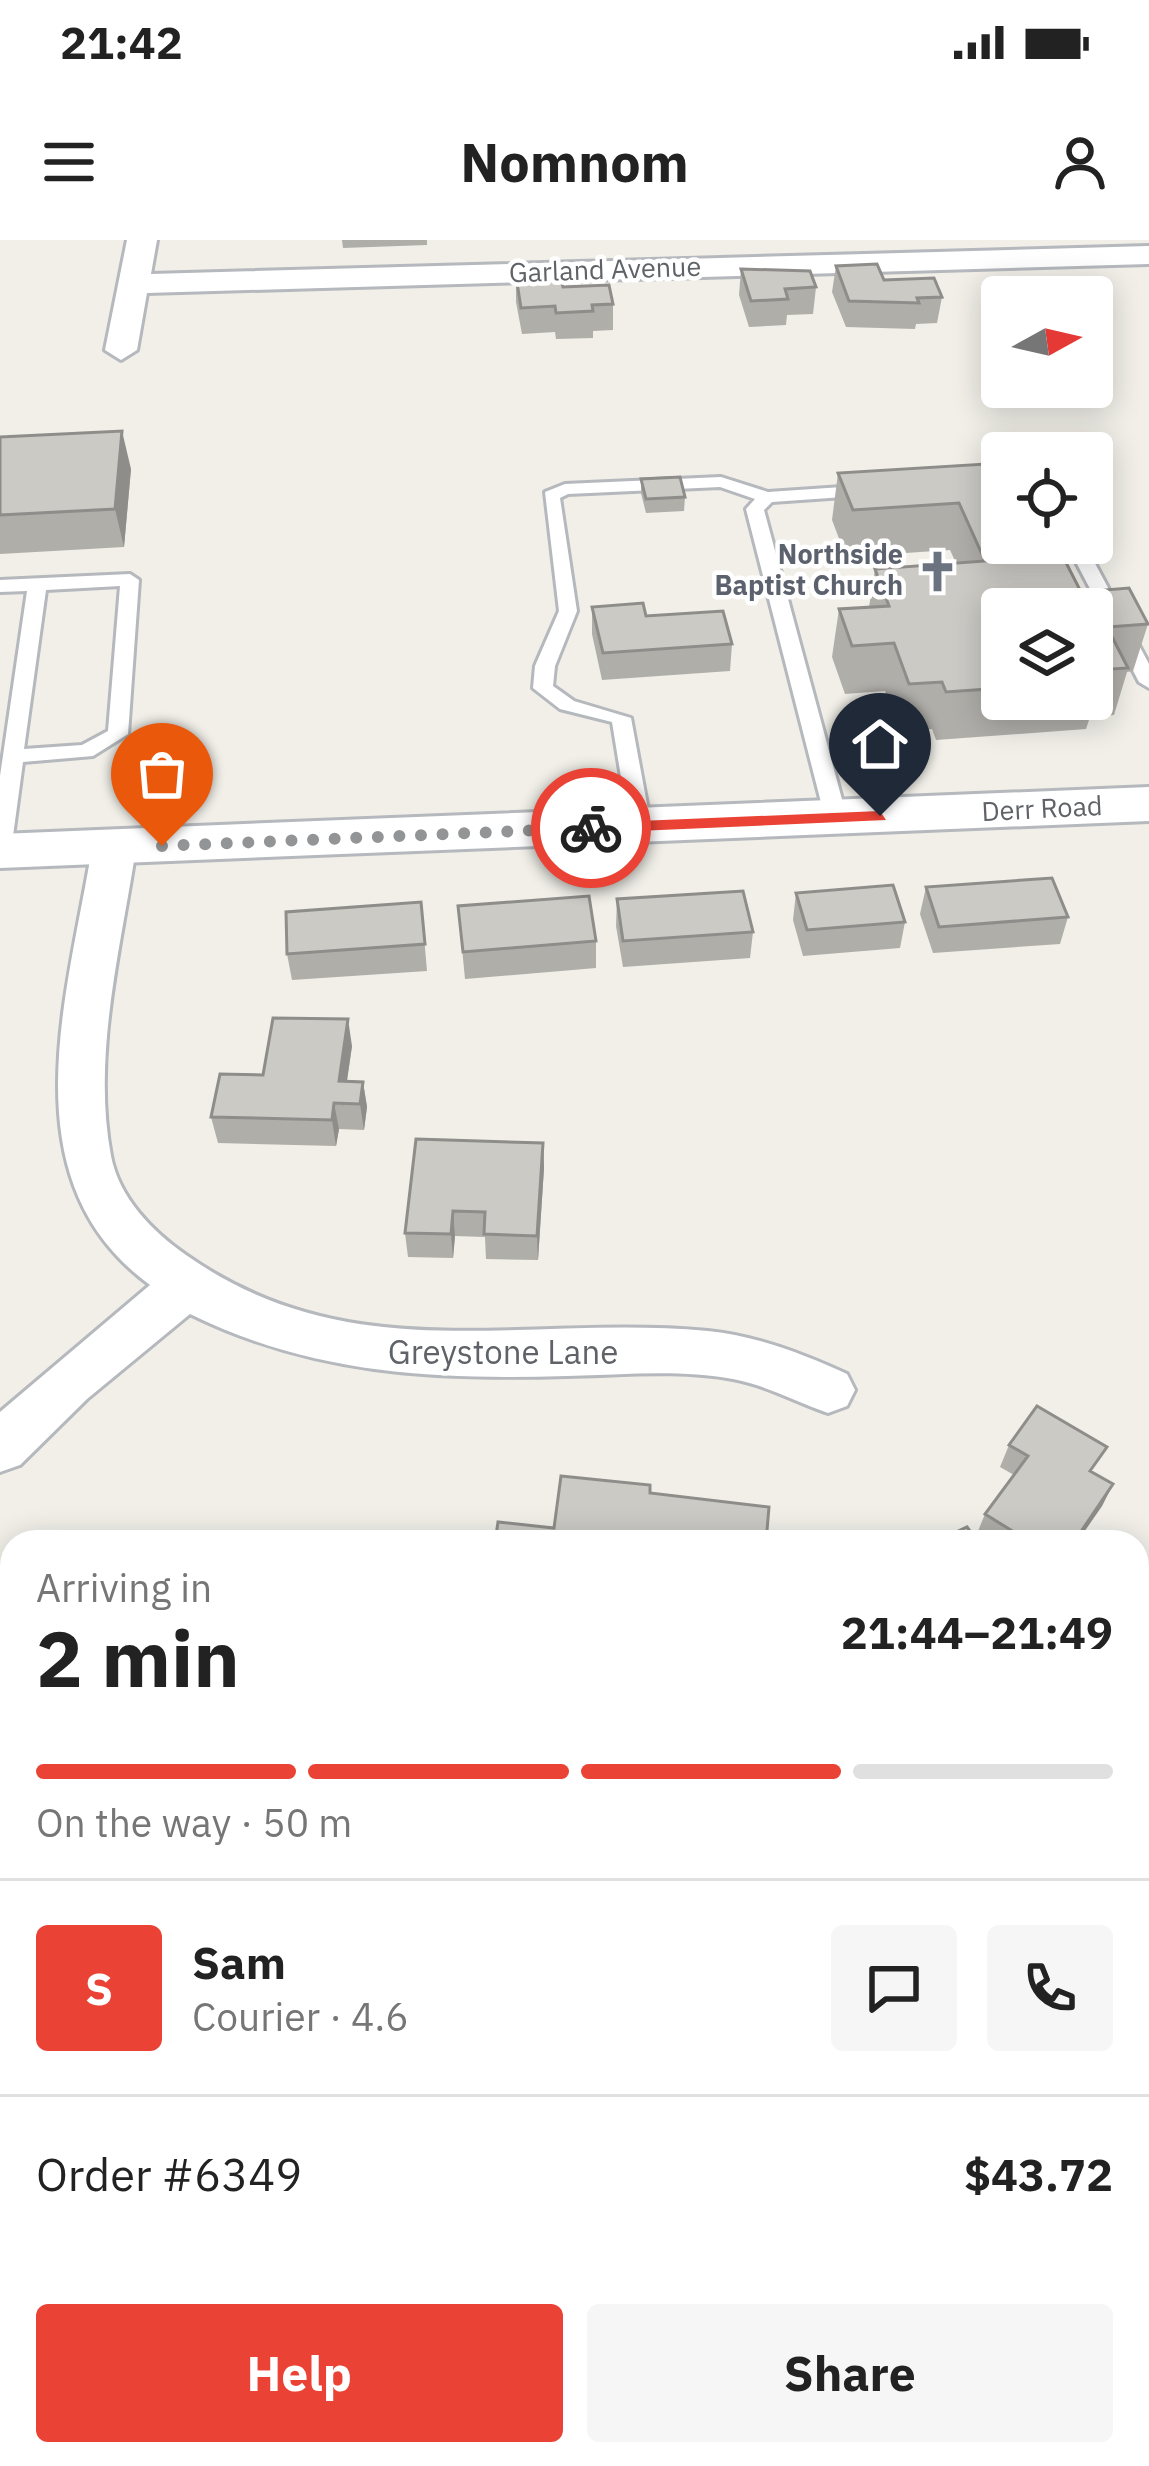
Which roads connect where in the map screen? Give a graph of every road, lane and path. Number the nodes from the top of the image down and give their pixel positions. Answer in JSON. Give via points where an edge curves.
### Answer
{"nodes":[{"id":1,"x":142,"y":240,"type":"edge"},
{"id":2,"x":495,"y":240,"type":"edge"},
{"id":3,"x":841,"y":252,"type":"edge"},
{"id":4,"x":1149,"y":255,"type":"edge"},
{"id":5,"x":498,"y":273,"type":"junction"},
{"id":6,"x":133,"y":284,"type":"junction"},
{"id":7,"x":121,"y":350,"type":"dead end"},
{"id":8,"x":901,"y":489,"type":"edge"},
{"id":9,"x":767,"y":497,"type":"junction"},
{"id":10,"x":1086,"y":564,"type":"edge"},
{"id":11,"x":37,"y":584,"type":"junction"},
{"id":12,"x":0,"y":586,"type":"edge"},
{"id":13,"x":1149,"y":682,"type":"edge"},
{"id":14,"x":15,"y":756,"type":"junction"},
{"id":15,"x":1149,"y":804,"type":"edge"},
{"id":16,"x":836,"y":818,"type":"junction"},
{"id":17,"x":640,"y":826,"type":"junction"},
{"id":18,"x":114,"y":848,"type":"junction"},
{"id":19,"x":0,"y":851,"type":"edge"},
{"id":20,"x":185,"y":1287,"type":"junction"},
{"id":21,"x":829,"y":1390,"type":"dead end"},
{"id":22,"x":0,"y":1448,"type":"edge"}],
"edges":[{"from":1,"to":6,"type":"street"},
{"from":2,"to":5,"type":"street"},
{"from":3,"to":4,"type":"street","name":"Garland Avenue"},
{"from":3,"to":5,"type":"street","name":"Garland Avenue"},
{"from":5,"to":6,"type":"street","name":"Garland Avenue"},
{"from":6,"to":7,"type":"street"},
{"from":8,"to":9,"type":"lane"},
{"from":9,"to":16,"type":"lane","via":[[755,508]]},
{"from":9,"to":17,"type":"lane","via":[[721,482],[551,496],[568,611],[543,688],[567,705],[621,718]]},
{"from":10,"to":13,"type":"lane"},
{"from":11,"to":12,"type":"lane"},
{"from":11,"to":14,"type":"lane"},
{"from":11,"to":14,"type":"lane","via":[[130,580],[118,734],[86,751]]},
{"from":14,"to":19,"type":"lane"},
{"from":15,"to":16,"type":"street","name":"Derr Road"},
{"from":16,"to":17,"type":"street","name":"Derr Road"},
{"from":17,"to":18,"type":"street","name":"Derr Road"},
{"from":18,"to":19,"type":"street","name":"Derr Road"},
{"from":18,"to":20,"type":"street","name":"Greystone Lane","via":[[87,1040],[87,1162],[134,1243]]},
{"from":20,"to":21,"type":"street","name":"Greystone Lane","via":[[238,1317],[345,1350],[424,1357],[679,1352],[775,1366]]},
{"from":20,"to":22,"type":"street"}]}
